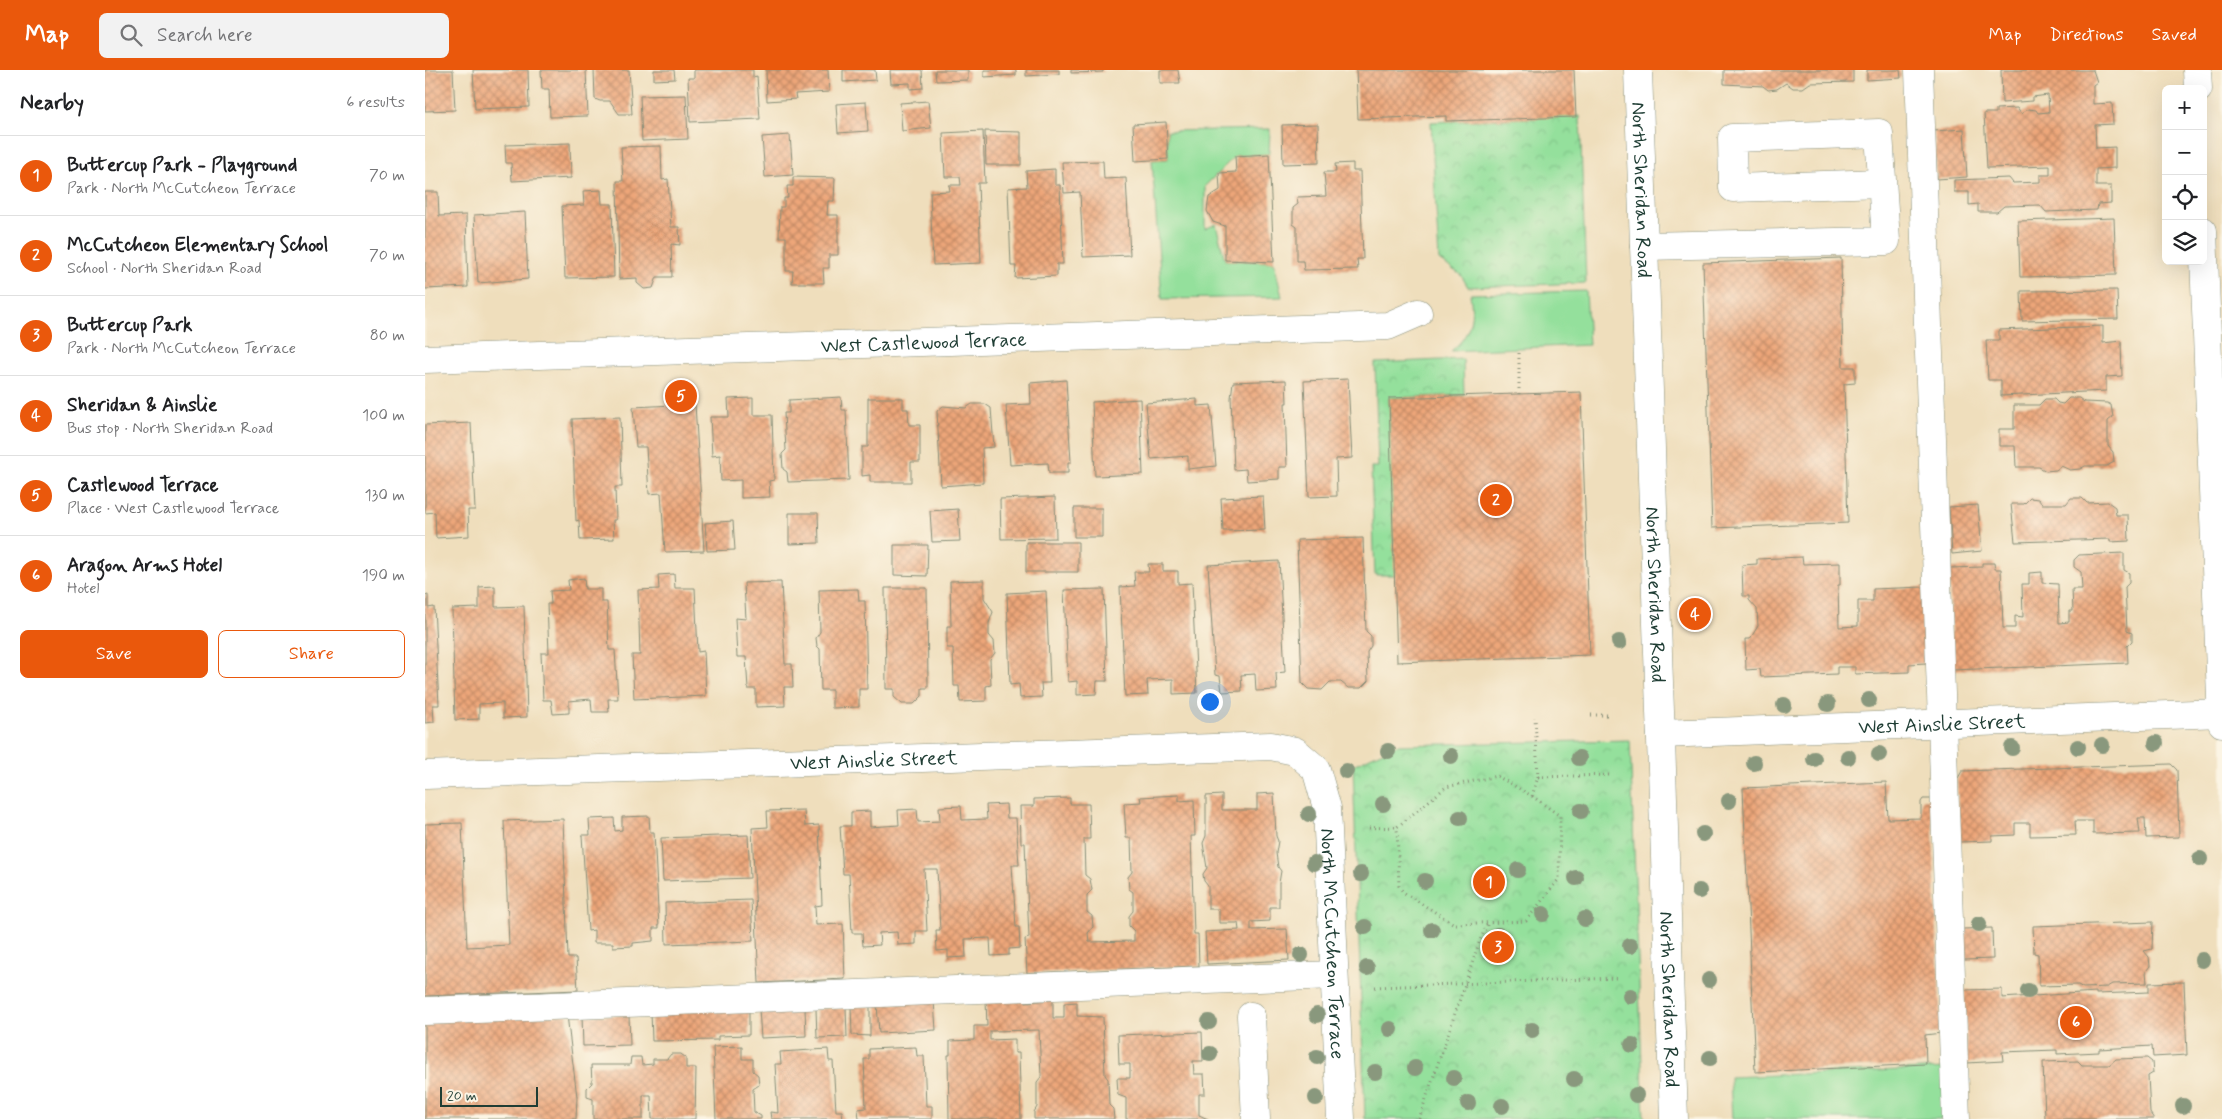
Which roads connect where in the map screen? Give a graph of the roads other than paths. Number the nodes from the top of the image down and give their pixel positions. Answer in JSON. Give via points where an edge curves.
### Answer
{"nodes":[{"id":1,"x":1638,"y":70,"type":"edge"},
{"id":2,"x":1919,"y":70,"type":"edge"},
{"id":3,"x":2197,"y":70,"type":"edge"},
{"id":4,"x":2198,"y":85,"type":"edge"},
{"id":5,"x":1882,"y":182,"type":"junction"},
{"id":6,"x":1644,"y":246,"type":"junction"},
{"id":7,"x":2204,"y":265,"type":"edge"},
{"id":8,"x":1418,"y":313,"type":"dead end"},
{"id":9,"x":425,"y":359,"type":"edge"},
{"id":10,"x":2222,"y":713,"type":"edge"},
{"id":11,"x":1942,"y":722,"type":"junction"},
{"id":12,"x":2222,"y":723,"type":"edge"},
{"id":13,"x":1661,"y":734,"type":"junction"},
{"id":14,"x":1315,"y":769,"type":"joint"},
{"id":15,"x":425,"y":774,"type":"edge"},
{"id":16,"x":1334,"y":975,"type":"junction"},
{"id":17,"x":425,"y":1011,"type":"edge"},
{"id":18,"x":1251,"y":1016,"type":"dead end"},
{"id":19,"x":1256,"y":1119,"type":"edge"},
{"id":20,"x":1341,"y":1119,"type":"edge"},
{"id":21,"x":1674,"y":1119,"type":"edge"},
{"id":22,"x":1956,"y":1119,"type":"edge"}],
"edges":[{"from":1,"to":6,"type":"street","name":"North Sheridan Road"},
{"from":2,"to":11,"type":"street"},
{"from":3,"to":4,"type":"street"},
{"from":5,"to":5,"type":"street","via":[[1879,133],[1732,138],[1733,188]]},
{"from":5,"to":6,"type":"street","via":[[1886,241]]},
{"from":6,"to":13,"type":"street","name":"North Sheridan Road"},
{"from":7,"to":10,"type":"street"},
{"from":8,"to":9,"type":"street","name":"West Castlewood Terrace","via":[[1388,326]]},
{"from":10,"to":11,"type":"street","name":"West Ainslie Street"},
{"from":10,"to":12,"type":"street"},
{"from":11,"to":13,"type":"street","name":"West Ainslie Street"},
{"from":11,"to":22,"type":"street"},
{"from":13,"to":21,"type":"street","name":"North Sheridan Road"},
{"from":14,"to":15,"type":"street","name":"West Ainslie Street","via":[[1295,751],[1271,746]]},
{"from":14,"to":16,"type":"street","name":"North McCutcheon Terrace","via":[[1327,808]]},
{"from":16,"to":17,"type":"street"},
{"from":16,"to":20,"type":"street","name":"North McCutcheon Terrace"},
{"from":18,"to":19,"type":"street"}]}
